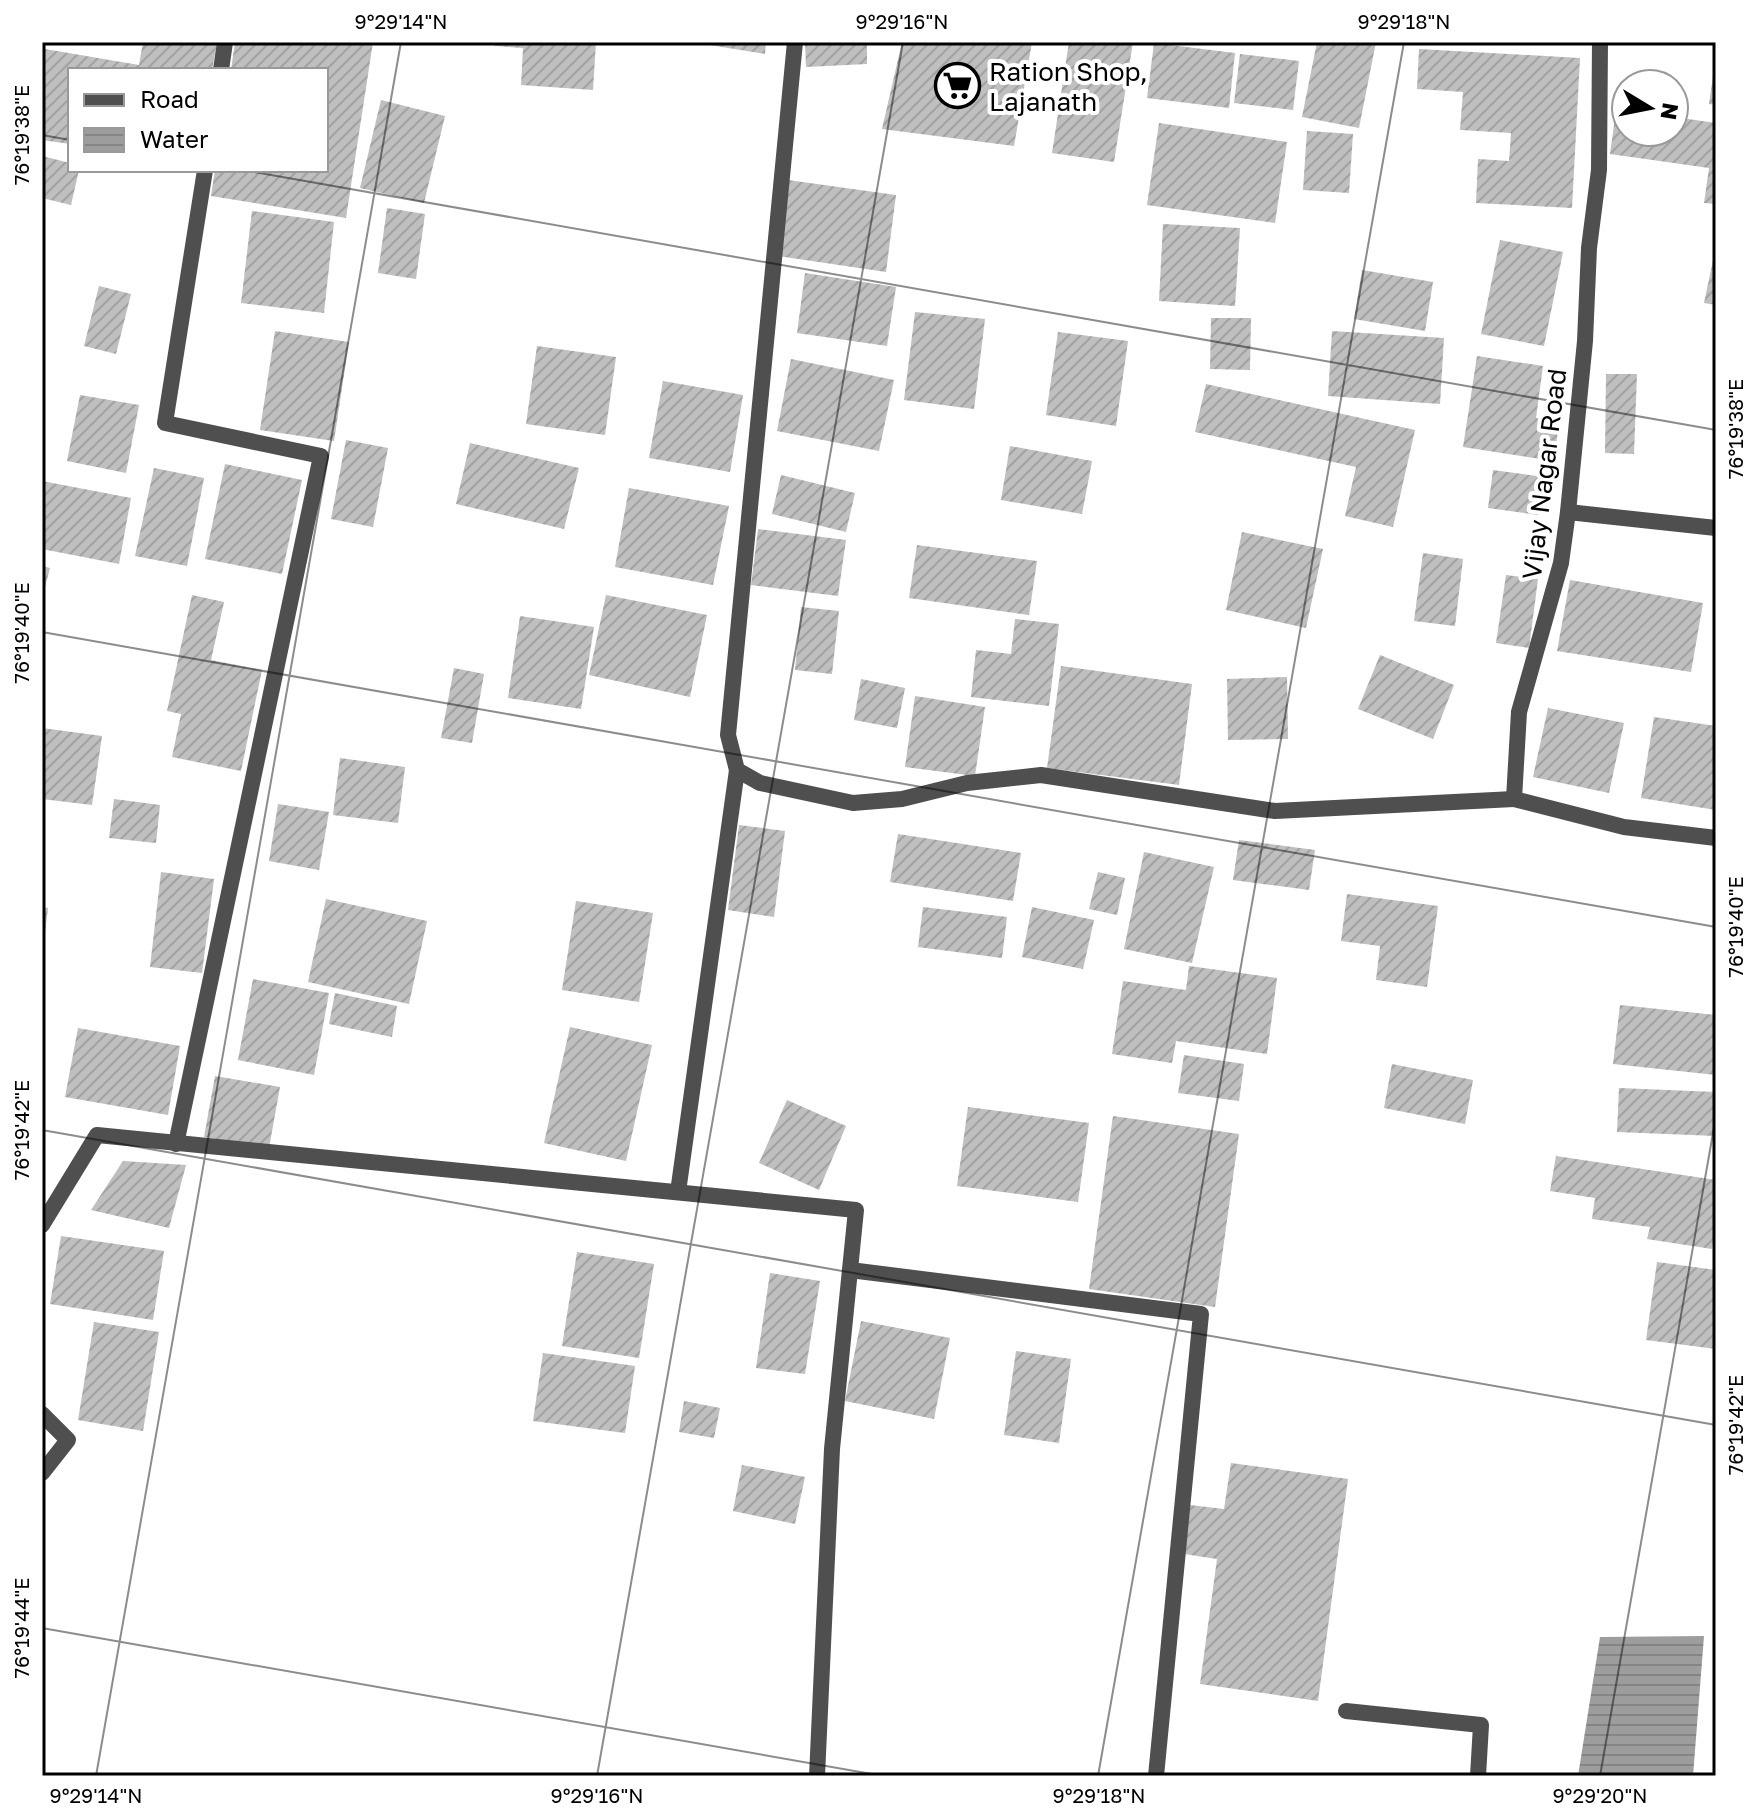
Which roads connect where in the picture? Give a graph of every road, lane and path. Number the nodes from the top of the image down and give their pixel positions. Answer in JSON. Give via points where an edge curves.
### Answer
{"nodes":[{"id":1,"x":225,"y":42,"type":"edge"},
{"id":2,"x":795,"y":42,"type":"edge"},
{"id":3,"x":1600,"y":42,"type":"edge"},
{"id":4,"x":221,"y":68,"type":"edge"},
{"id":5,"x":205,"y":172,"type":"edge"},
{"id":6,"x":1568,"y":512,"type":"junction"},
{"id":7,"x":1716,"y":528,"type":"edge"},
{"id":8,"x":737,"y":770,"type":"junction"},
{"id":9,"x":1514,"y":799,"type":"junction"},
{"id":10,"x":1716,"y":838,"type":"edge"},
{"id":11,"x":176,"y":1144,"type":"junction"},
{"id":12,"x":678,"y":1192,"type":"junction"},
{"id":13,"x":42,"y":1225,"type":"edge"},
{"id":14,"x":850,"y":1270,"type":"junction"},
{"id":15,"x":42,"y":1414,"type":"edge"},
{"id":16,"x":42,"y":1473,"type":"edge"},
{"id":17,"x":1346,"y":1711,"type":"dead end"},
{"id":18,"x":817,"y":1776,"type":"edge"},
{"id":19,"x":1156,"y":1776,"type":"edge"},
{"id":20,"x":1478,"y":1776,"type":"edge"}],
"edges":[{"from":1,"to":4,"type":"street"},
{"from":2,"to":8,"type":"street","via":[[728,735]]},
{"from":3,"to":6,"type":"street","name":"Vijay Nagar Road","via":[[1599,170]]},
{"from":5,"to":11,"type":"street","via":[[165,423],[321,456]]},
{"from":6,"to":7,"type":"street"},
{"from":6,"to":9,"type":"street","name":"Vijay Nagar Road","via":[[1561,563],[1519,712]]},
{"from":8,"to":9,"type":"street","via":[[760,783],[853,803],[1041,775],[1275,811]]},
{"from":8,"to":12,"type":"street"},
{"from":9,"to":10,"type":"street","via":[[1624,827]]},
{"from":11,"to":12,"type":"street"},
{"from":11,"to":13,"type":"street","via":[[97,1135]]},
{"from":12,"to":14,"type":"street","via":[[856,1210]]},
{"from":14,"to":18,"type":"street","via":[[832,1449]]},
{"from":14,"to":19,"type":"street","via":[[1201,1314]]},
{"from":15,"to":16,"type":"street","via":[[68,1440]]},
{"from":17,"to":20,"type":"street","via":[[1481,1725]]}]}
